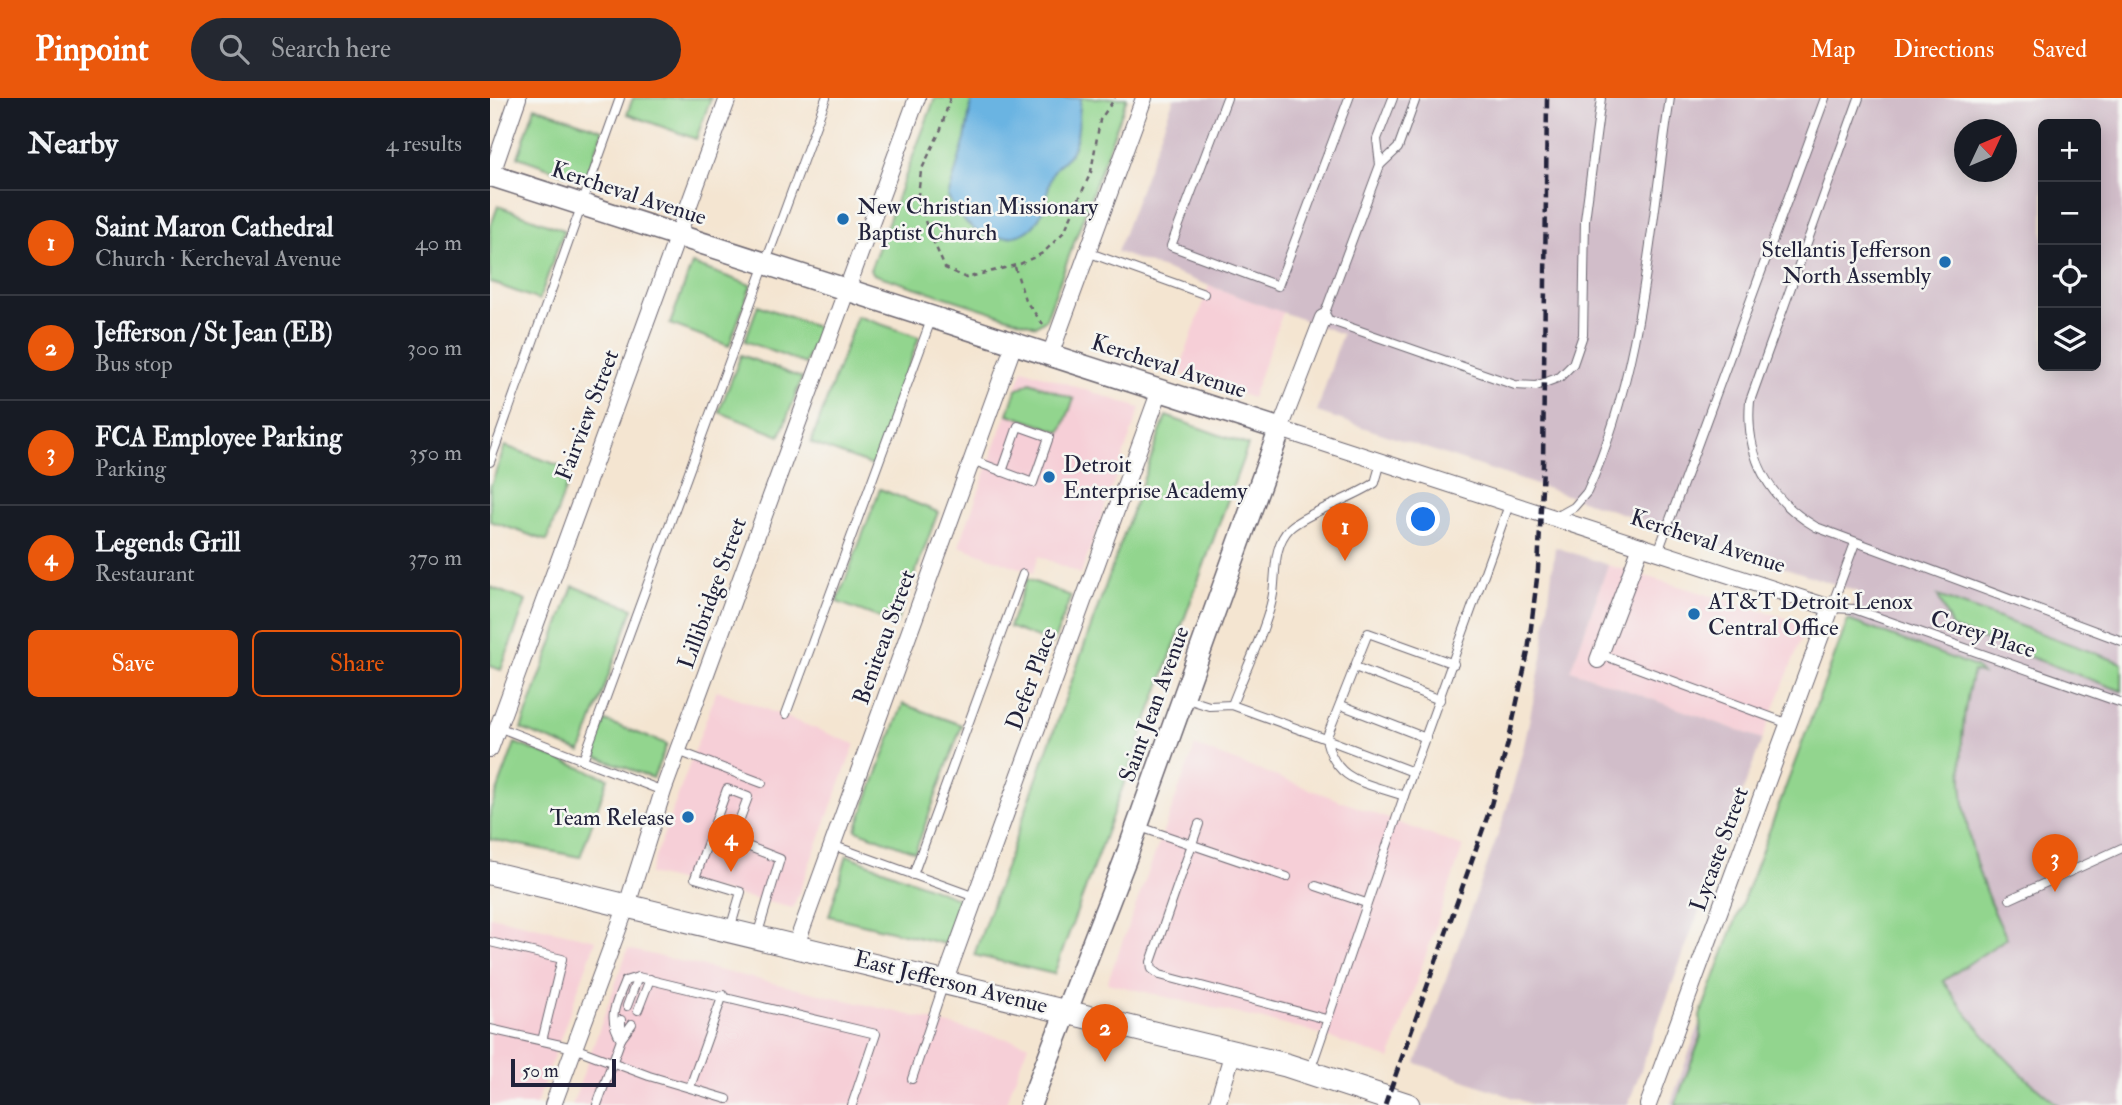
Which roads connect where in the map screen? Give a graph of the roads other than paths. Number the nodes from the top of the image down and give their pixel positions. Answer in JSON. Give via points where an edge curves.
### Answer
{"nodes":[{"id":1,"x":518,"y":98,"type":"edge"},
{"id":2,"x":621,"y":98,"type":"edge"},
{"id":3,"x":728,"y":98,"type":"edge"},
{"id":4,"x":826,"y":98,"type":"edge"},
{"id":5,"x":917,"y":98,"type":"edge"},
{"id":6,"x":1144,"y":98,"type":"edge"},
{"id":7,"x":1227,"y":98,"type":"edge"},
{"id":8,"x":1349,"y":98,"type":"edge"},
{"id":9,"x":1393,"y":98,"type":"edge"},
{"id":10,"x":1416,"y":98,"type":"edge"},
{"id":11,"x":1601,"y":98,"type":"edge"},
{"id":12,"x":1670,"y":98,"type":"edge"},
{"id":13,"x":1825,"y":98,"type":"edge"},
{"id":14,"x":1859,"y":98,"type":"edge"},
{"id":15,"x":1380,"y":165,"type":"junction"},
{"id":16,"x":490,"y":177,"type":"edge"},
{"id":17,"x":582,"y":205,"type":"junction"},
{"id":18,"x":678,"y":236,"type":"junction"},
{"id":19,"x":1087,"y":252,"type":"junction"},
{"id":20,"x":765,"y":264,"type":"junction"},
{"id":21,"x":849,"y":291,"type":"junction"},
{"id":22,"x":1205,"y":294,"type":"dead end"},
{"id":23,"x":932,"y":317,"type":"junction"},
{"id":24,"x":1323,"y":318,"type":"junction"},
{"id":25,"x":1014,"y":344,"type":"junction"},
{"id":26,"x":1050,"y":355,"type":"junction"},
{"id":27,"x":1160,"y":390,"type":"junction"},
{"id":28,"x":1280,"y":429,"type":"junction"},
{"id":29,"x":972,"y":460,"type":"junction"},
{"id":30,"x":490,"y":462,"type":"edge"},
{"id":31,"x":1381,"y":462,"type":"junction"},
{"id":32,"x":1002,"y":472,"type":"junction"},
{"id":33,"x":1509,"y":505,"type":"junction"},
{"id":34,"x":1553,"y":519,"type":"junction"},
{"id":35,"x":1855,"y":543,"type":"junction"},
{"id":36,"x":1641,"y":546,"type":"junction"},
{"id":37,"x":1658,"y":552,"type":"junction"},
{"id":38,"x":1023,"y":574,"type":"dead end"},
{"id":39,"x":1831,"y":608,"type":"junction"},
{"id":40,"x":2122,"y":641,"type":"edge"},
{"id":41,"x":1599,"y":657,"type":"joint"},
{"id":42,"x":1454,"y":664,"type":"junction"},
{"id":43,"x":1356,"y":667,"type":"junction"},
{"id":44,"x":1184,"y":698,"type":"junction"},
{"id":45,"x":1440,"y":700,"type":"junction"},
{"id":46,"x":2122,"y":703,"type":"edge"},
{"id":47,"x":1232,"y":705,"type":"junction"},
{"id":48,"x":1341,"y":705,"type":"junction"},
{"id":49,"x":786,"y":714,"type":"dead end"},
{"id":50,"x":1789,"y":724,"type":"junction"},
{"id":51,"x":498,"y":727,"type":"junction"},
{"id":52,"x":1426,"y":738,"type":"junction"},
{"id":53,"x":1326,"y":739,"type":"junction"},
{"id":54,"x":490,"y":749,"type":"edge"},
{"id":55,"x":678,"y":751,"type":"junction"},
{"id":56,"x":583,"y":760,"type":"junction"},
{"id":57,"x":1413,"y":772,"type":"junction"},
{"id":58,"x":762,"y":783,"type":"dead end"},
{"id":59,"x":663,"y":791,"type":"junction"},
{"id":60,"x":1404,"y":796,"type":"junction"},
{"id":61,"x":1199,"y":824,"type":"dead end"},
{"id":62,"x":1137,"y":826,"type":"junction"},
{"id":63,"x":832,"y":845,"type":"junction"},
{"id":64,"x":1191,"y":845,"type":"junction"},
{"id":65,"x":2122,"y":848,"type":"edge"},
{"id":66,"x":490,"y":873,"type":"edge"},
{"id":67,"x":913,"y":875,"type":"junction"},
{"id":68,"x":1287,"y":877,"type":"dead end"},
{"id":69,"x":1316,"y":886,"type":"dead end"},
{"id":70,"x":975,"y":897,"type":"junction"},
{"id":71,"x":2010,"y":899,"type":"dead end"},
{"id":72,"x":1366,"y":903,"type":"junction"},
{"id":73,"x":627,"y":905,"type":"junction"},
{"id":74,"x":730,"y":929,"type":"junction"},
{"id":75,"x":757,"y":936,"type":"junction"},
{"id":76,"x":490,"y":942,"type":"edge"},
{"id":77,"x":796,"y":945,"type":"junction"},
{"id":78,"x":638,"y":976,"type":"junction"},
{"id":79,"x":650,"y":979,"type":"junction"},
{"id":80,"x":944,"y":983,"type":"junction"},
{"id":81,"x":723,"y":995,"type":"junction"},
{"id":82,"x":627,"y":1006,"type":"dead end"},
{"id":83,"x":638,"y":1010,"type":"dead end"},
{"id":84,"x":1066,"y":1010,"type":"junction"},
{"id":85,"x":1326,"y":1019,"type":"junction"},
{"id":86,"x":621,"y":1020,"type":"dead end"},
{"id":87,"x":632,"y":1024,"type":"dead end"},
{"id":88,"x":490,"y":1028,"type":"edge"},
{"id":89,"x":621,"y":1038,"type":"junction"},
{"id":90,"x":542,"y":1041,"type":"junction"},
{"id":91,"x":574,"y":1048,"type":"junction"},
{"id":92,"x":1233,"y":1052,"type":"junction"},
{"id":93,"x":613,"y":1064,"type":"junction"},
{"id":94,"x":1309,"y":1072,"type":"junction"},
{"id":95,"x":912,"y":1079,"type":"dead end"},
{"id":96,"x":690,"y":1087,"type":"junction"},
{"id":97,"x":727,"y":1099,"type":"dead end"},
{"id":98,"x":553,"y":1105,"type":"edge"},
{"id":99,"x":597,"y":1105,"type":"edge"},
{"id":100,"x":852,"y":1105,"type":"edge"},
{"id":101,"x":1030,"y":1105,"type":"edge"},
{"id":102,"x":1217,"y":1105,"type":"edge"},
{"id":103,"x":1408,"y":1105,"type":"edge"},
{"id":104,"x":1648,"y":1105,"type":"edge"}],
"edges":[{"from":1,"to":16,"type":"street"},
{"from":2,"to":17,"type":"lane"},
{"from":3,"to":18,"type":"street","name":"Fairview Street"},
{"from":4,"to":20,"type":"lane"},
{"from":5,"to":21,"type":"street","name":"Lillibridge Street"},
{"from":6,"to":19,"type":"street"},
{"from":7,"to":8,"type":"lane","via":[[1171,246],[1278,286]]},
{"from":9,"to":15,"type":"lane","via":[[1377,139]]},
{"from":10,"to":15,"type":"lane","via":[[1398,148]]},
{"from":11,"to":24,"type":"lane","via":[[1585,220],[1583,335],[1573,364],[1560,377],[1536,386],[1515,385]]},
{"from":12,"to":34,"type":"lane","via":[[1646,286],[1617,404],[1590,485],[1574,507]]},
{"from":13,"to":37,"type":"lane"},
{"from":14,"to":35,"type":"lane","via":[[1757,376],[1748,425],[1753,455],[1779,498],[1798,517]]},
{"from":15,"to":24,"type":"lane"},
{"from":16,"to":17,"type":"street","name":"Kercheval Avenue"},
{"from":17,"to":18,"type":"street","name":"Kercheval Avenue"},
{"from":17,"to":30,"type":"lane"},
{"from":18,"to":20,"type":"street","name":"Kercheval Avenue"},
{"from":18,"to":51,"type":"street","name":"Fairview Street"},
{"from":19,"to":22,"type":"lane"},
{"from":19,"to":26,"type":"street"},
{"from":20,"to":21,"type":"street","name":"Kercheval Avenue"},
{"from":20,"to":56,"type":"lane"},
{"from":21,"to":23,"type":"street","name":"Kercheval Avenue"},
{"from":21,"to":55,"type":"street","name":"Lillibridge Street"},
{"from":23,"to":25,"type":"street","name":"Kercheval Avenue"},
{"from":23,"to":49,"type":"lane"},
{"from":24,"to":28,"type":"street","name":"Saint Jean Avenue"},
{"from":25,"to":26,"type":"street","name":"Kercheval Avenue"},
{"from":25,"to":29,"type":"street","name":"Beniteau Street"},
{"from":26,"to":27,"type":"street","name":"Kercheval Avenue"},
{"from":27,"to":28,"type":"street","name":"Kercheval Avenue"},
{"from":27,"to":70,"type":"street","name":"Defer Place"},
{"from":28,"to":31,"type":"street","name":"Kercheval Avenue"},
{"from":28,"to":44,"type":"street","name":"Saint Jean Avenue"},
{"from":29,"to":32,"type":"lane"},
{"from":29,"to":63,"type":"street","name":"Beniteau Street"},
{"from":31,"to":33,"type":"street","name":"Kercheval Avenue"},
{"from":31,"to":47,"type":"lane","via":[[1375,483],[1296,524],[1284,536],[1276,557],[1272,597]]},
{"from":32,"to":32,"type":"lane","via":[[1033,483],[1049,437],[1018,426]]},
{"from":33,"to":34,"type":"street","name":"Kercheval Avenue"},
{"from":33,"to":42,"type":"lane"},
{"from":34,"to":36,"type":"street","name":"Kercheval Avenue"},
{"from":35,"to":39,"type":"lane"},
{"from":35,"to":40,"type":"lane"},
{"from":36,"to":37,"type":"street","name":"Kercheval Avenue"},
{"from":36,"to":41,"type":"street"},
{"from":37,"to":39,"type":"street","name":"Kercheval Avenue"},
{"from":38,"to":67,"type":"lane"},
{"from":39,"to":46,"type":"lane","name":"Corey Place","via":[[1854,609]]},
{"from":39,"to":50,"type":"street","name":"Lycaste Street"},
{"from":41,"to":50,"type":"lane"},
{"from":42,"to":43,"type":"lane","via":[[1372,632],[1366,636]]},
{"from":42,"to":45,"type":"lane"},
{"from":43,"to":45,"type":"lane"},
{"from":43,"to":48,"type":"lane"},
{"from":44,"to":47,"type":"lane","via":[[1209,706]]},
{"from":44,"to":62,"type":"street","name":"Saint Jean Avenue"},
{"from":45,"to":52,"type":"lane"},
{"from":47,"to":53,"type":"lane"},
{"from":48,"to":52,"type":"lane"},
{"from":48,"to":53,"type":"lane"},
{"from":50,"to":104,"type":"street","name":"Lycaste Street"},
{"from":51,"to":54,"type":"street","name":"Fairview Street"},
{"from":51,"to":56,"type":"lane"},
{"from":52,"to":57,"type":"lane"},
{"from":53,"to":57,"type":"lane"},
{"from":53,"to":60,"type":"lane","via":[[1331,760],[1341,772]]},
{"from":55,"to":58,"type":"lane"},
{"from":55,"to":59,"type":"street","name":"Lillibridge Street"},
{"from":56,"to":59,"type":"lane"},
{"from":57,"to":60,"type":"lane"},
{"from":59,"to":73,"type":"street","name":"Lillibridge Street"},
{"from":60,"to":72,"type":"lane"},
{"from":61,"to":64,"type":"lane"},
{"from":62,"to":64,"type":"lane"},
{"from":62,"to":84,"type":"street","name":"Saint Jean Avenue"},
{"from":63,"to":67,"type":"lane"},
{"from":63,"to":77,"type":"street","name":"Beniteau Street"},
{"from":64,"to":68,"type":"lane"},
{"from":64,"to":85,"type":"lane","via":[[1152,969],[1160,975]]},
{"from":65,"to":71,"type":"lane"},
{"from":66,"to":73,"type":"main road","name":"East Jefferson Avenue"},
{"from":67,"to":70,"type":"lane"},
{"from":69,"to":72,"type":"lane"},
{"from":70,"to":80,"type":"street","name":"Defer Place"},
{"from":72,"to":85,"type":"lane"},
{"from":73,"to":74,"type":"main road","name":"East Jefferson Avenue"},
{"from":73,"to":91,"type":"street","name":"Lillibridge Street"},
{"from":74,"to":75,"type":"main road","name":"East Jefferson Avenue"},
{"from":74,"to":75,"type":"lane","via":[[741,892],[695,878],[727,789],[748,797],[732,840],[780,859]]},
{"from":75,"to":77,"type":"main road","name":"East Jefferson Avenue"},
{"from":76,"to":90,"type":"lane","via":[[562,959]]},
{"from":77,"to":80,"type":"main road","name":"East Jefferson Avenue"},
{"from":78,"to":79,"type":"lane"},
{"from":78,"to":82,"type":"lane"},
{"from":78,"to":89,"type":"lane","via":[[625,981],[614,1012],[612,1022]]},
{"from":79,"to":81,"type":"lane"},
{"from":79,"to":83,"type":"lane"},
{"from":80,"to":84,"type":"main road","name":"East Jefferson Avenue"},
{"from":80,"to":95,"type":"lane"},
{"from":81,"to":96,"type":"lane"},
{"from":81,"to":100,"type":"lane","via":[[876,1034]]},
{"from":84,"to":92,"type":"main road","name":"East Jefferson Avenue"},
{"from":84,"to":101,"type":"street","name":"Saint Jean Avenue"},
{"from":85,"to":94,"type":"lane"},
{"from":86,"to":89,"type":"lane"},
{"from":87,"to":89,"type":"lane"},
{"from":88,"to":90,"type":"lane"},
{"from":89,"to":93,"type":"lane"},
{"from":90,"to":91,"type":"lane"},
{"from":91,"to":93,"type":"lane"},
{"from":91,"to":98,"type":"street","name":"Lillibridge Street"},
{"from":92,"to":94,"type":"main road","name":"East Jefferson Avenue"},
{"from":92,"to":102,"type":"street"},
{"from":93,"to":96,"type":"lane"},
{"from":93,"to":99,"type":"lane"},
{"from":94,"to":103,"type":"main road","name":"East Jefferson Avenue"},
{"from":96,"to":97,"type":"lane"}]}
